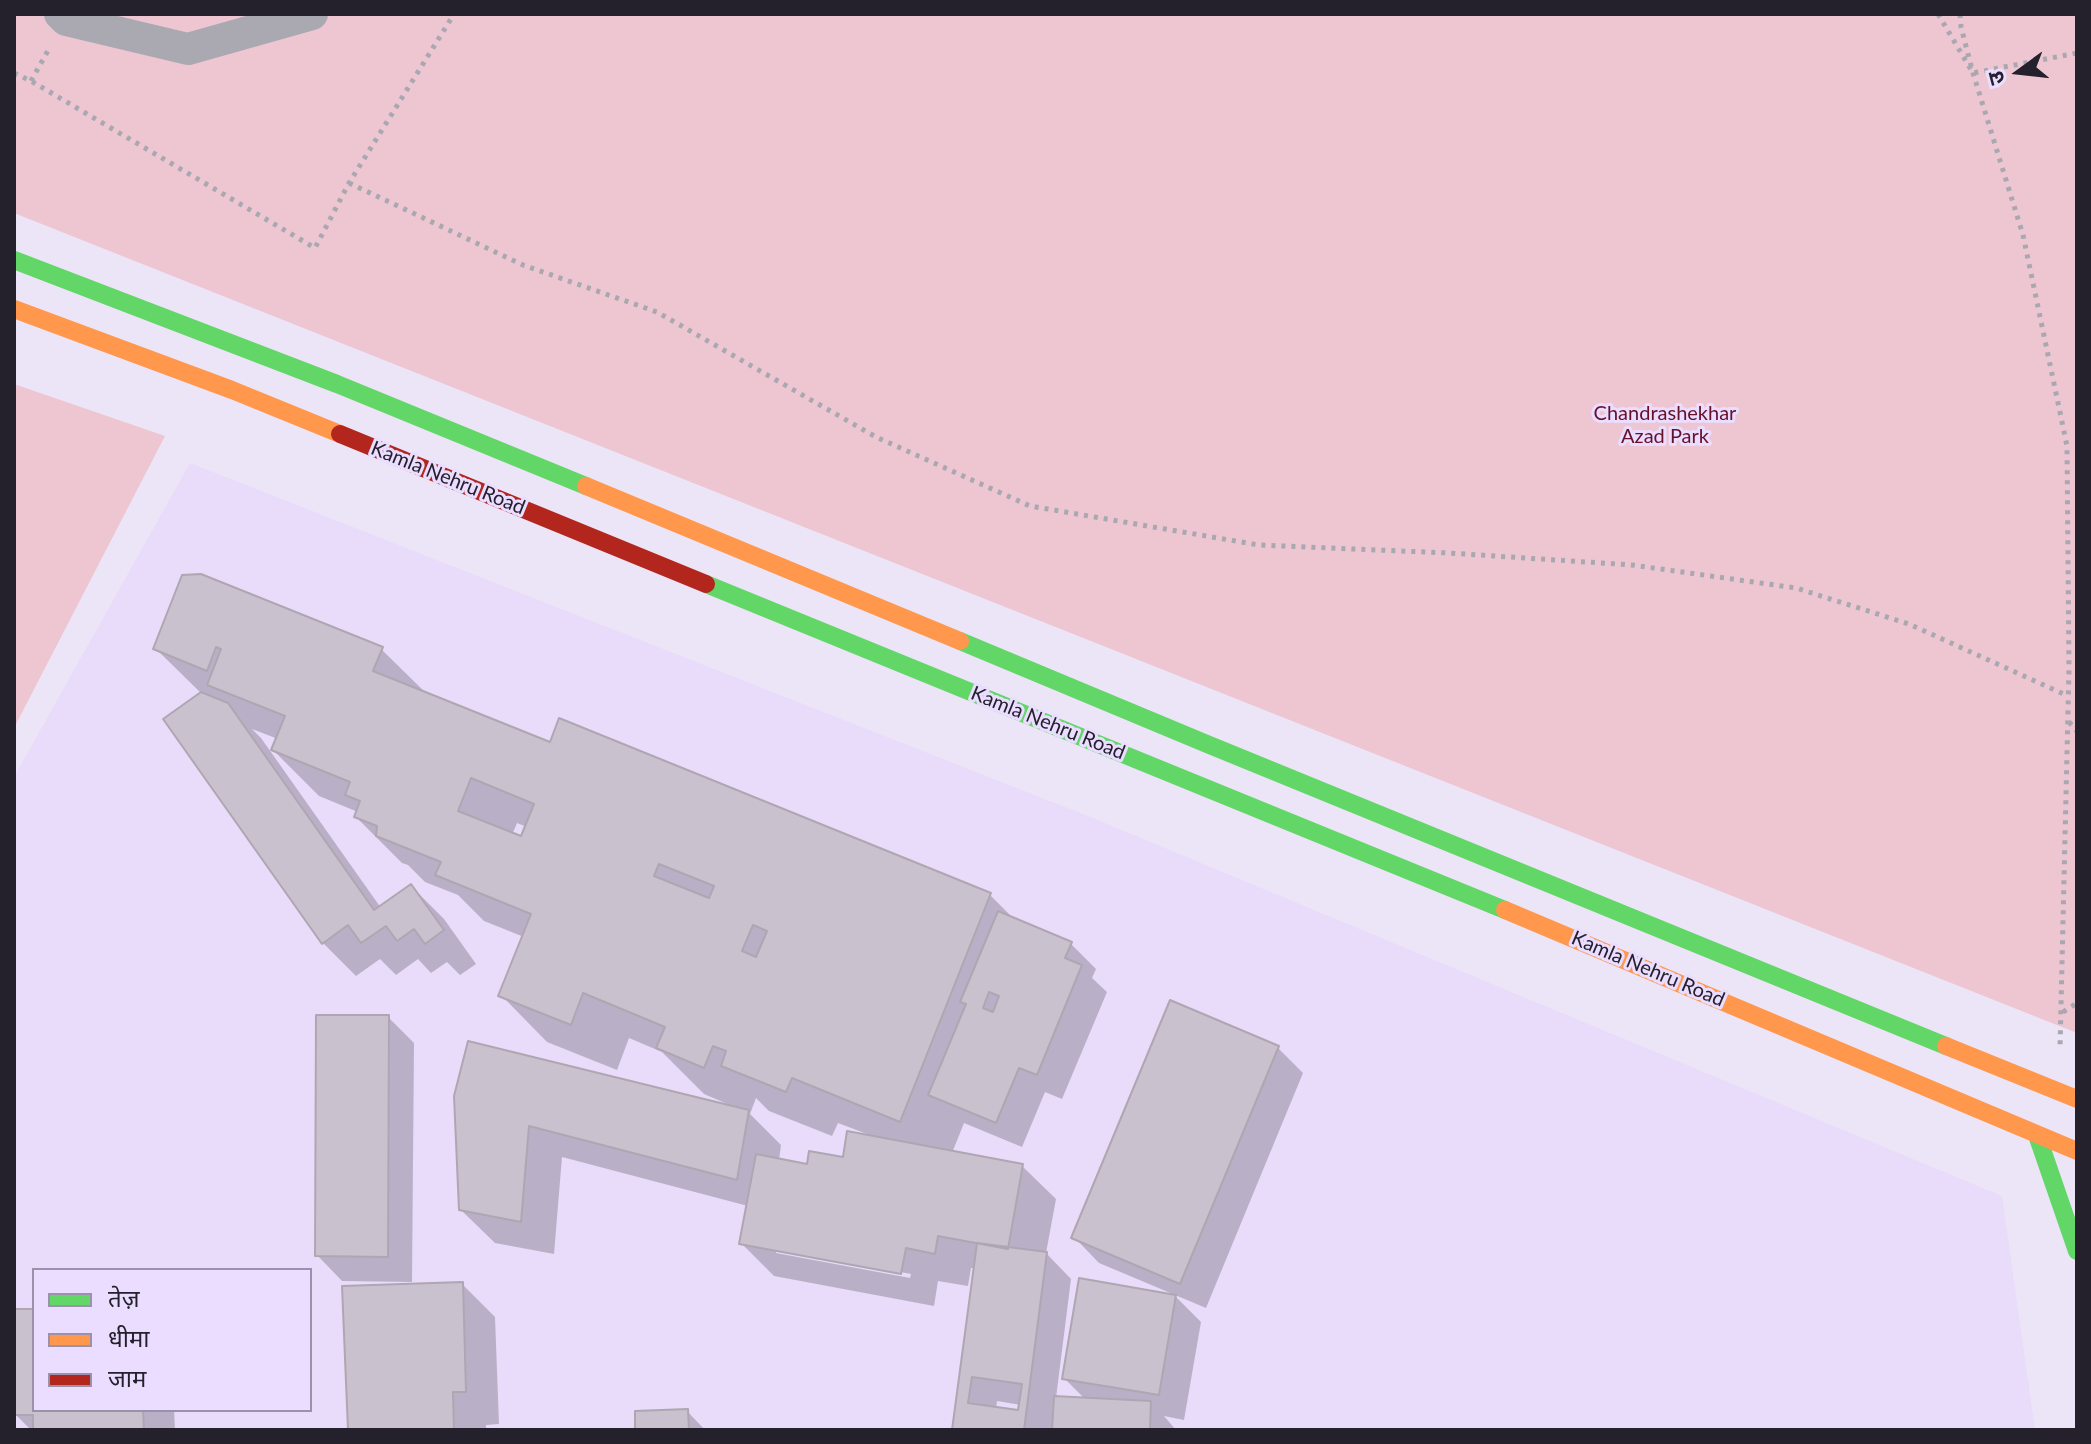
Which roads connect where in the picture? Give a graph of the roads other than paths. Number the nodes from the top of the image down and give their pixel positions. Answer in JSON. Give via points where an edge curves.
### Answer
{"nodes":[{"id":1,"x":60,"y":14,"type":"edge"},
{"id":2,"x":312,"y":14,"type":"edge"},
{"id":3,"x":14,"y":260,"type":"edge"},
{"id":4,"x":14,"y":309,"type":"edge"},
{"id":5,"x":2069,"y":1096,"type":"edge"},
{"id":6,"x":2037,"y":1135,"type":"junction"},
{"id":7,"x":2077,"y":1151,"type":"edge"},
{"id":8,"x":2077,"y":1251,"type":"edge"}],
"edges":[{"from":1,"to":2,"type":"street","via":[[66,20],[188,49]]},
{"from":3,"to":5,"type":"main road","name":"Kamla Nehru Road","via":[[337,384]]},
{"from":4,"to":6,"type":"main road","name":"Kamla Nehru Road","via":[[247,396],[1592,946]]},
{"from":6,"to":7,"type":"main road","name":"Kamla Nehru Road"},
{"from":6,"to":8,"type":"main road"}]}
